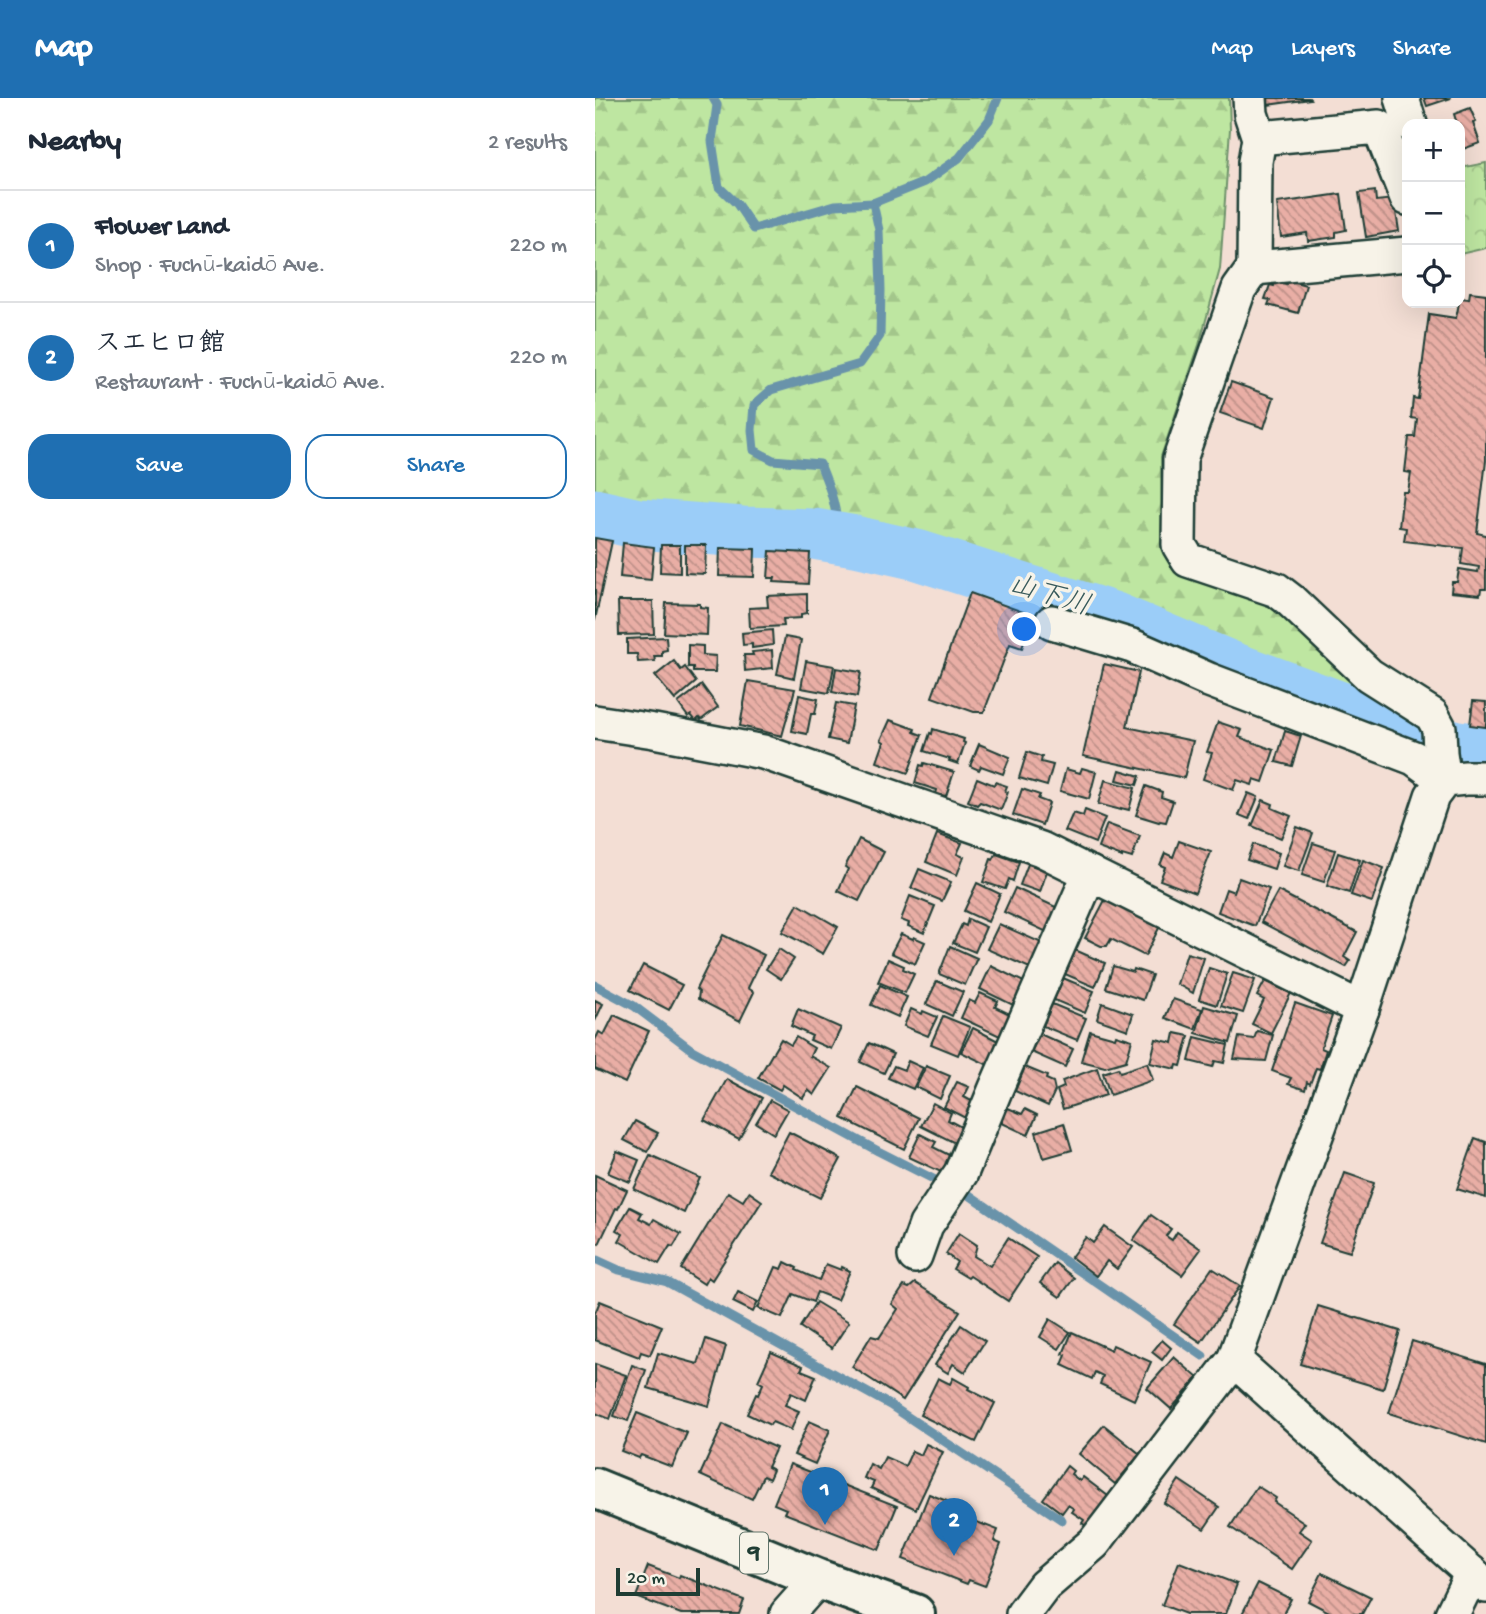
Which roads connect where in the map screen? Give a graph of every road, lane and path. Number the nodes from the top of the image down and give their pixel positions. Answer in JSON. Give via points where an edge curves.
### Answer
{"nodes":[{"id":1,"x":1249,"y":98,"type":"edge"},
{"id":2,"x":1402,"y":98,"type":"edge"},
{"id":3,"x":1408,"y":119,"type":"edge"},
{"id":4,"x":1259,"y":138,"type":"junction"},
{"id":5,"x":1402,"y":185,"type":"edge"},
{"id":6,"x":1402,"y":254,"type":"edge"},
{"id":7,"x":1254,"y":268,"type":"junction"},
{"id":8,"x":1052,"y":622,"type":"dead end"},
{"id":9,"x":595,"y":722,"type":"edge"},
{"id":10,"x":1441,"y":754,"type":"junction"},
{"id":11,"x":1486,"y":778,"type":"edge"},
{"id":12,"x":1090,"y":873,"type":"junction"},
{"id":13,"x":1362,"y":1009,"type":"junction"},
{"id":14,"x":915,"y":1256,"type":"dead end"},
{"id":15,"x":1234,"y":1360,"type":"junction"},
{"id":16,"x":595,"y":1488,"type":"edge"},
{"id":17,"x":818,"y":1579,"type":"junction"},
{"id":18,"x":1479,"y":1579,"type":"edge"},
{"id":19,"x":787,"y":1614,"type":"edge"},
{"id":20,"x":915,"y":1614,"type":"edge"},
{"id":21,"x":1023,"y":1614,"type":"edge"},
{"id":22,"x":1452,"y":1614,"type":"edge"}],
"edges":[{"from":1,"to":4,"type":"street"},
{"from":2,"to":3,"type":"street"},
{"from":4,"to":5,"type":"street","via":[[1379,127]]},
{"from":4,"to":7,"type":"street"},
{"from":6,"to":7,"type":"street"},
{"from":7,"to":10,"type":"street","via":[[1239,289],[1179,459],[1179,545],[1188,560],[1277,590],[1290,600],[1369,675],[1432,715]]},
{"from":8,"to":10,"type":"street","via":[[1132,646],[1414,758]]},
{"from":9,"to":12,"type":"street","via":[[762,752],[1041,849]]},
{"from":10,"to":11,"type":"street","via":[[1466,778]]},
{"from":10,"to":13,"type":"street","via":[[1432,796]]},
{"from":12,"to":13,"type":"street"},
{"from":12,"to":14,"type":"street","via":[[961,1173],[926,1226]]},
{"from":13,"to":15,"type":"street"},
{"from":15,"to":18,"type":"street"},
{"from":15,"to":21,"type":"street","via":[[1094,1543],[1044,1586]]},
{"from":16,"to":17,"type":"main road","number":"9"},
{"from":17,"to":19,"type":"street"},
{"from":17,"to":20,"type":"main road","number":"9"},
{"from":18,"to":22,"type":"street"}]}
